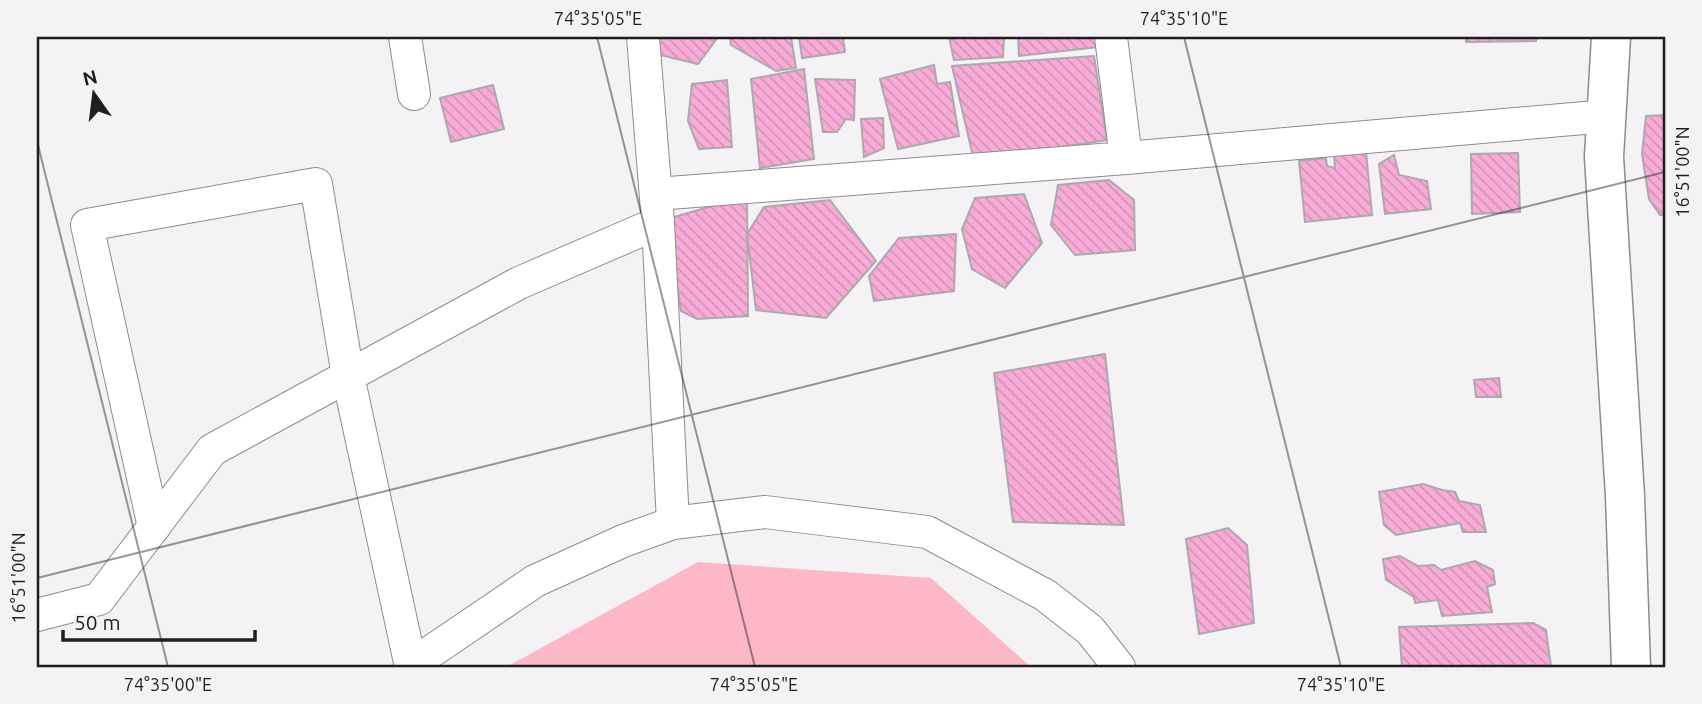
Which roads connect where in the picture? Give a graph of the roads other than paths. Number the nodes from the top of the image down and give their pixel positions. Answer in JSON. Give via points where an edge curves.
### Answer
{"nodes":[{"id":1,"x":405,"y":37,"type":"edge"},
{"id":2,"x":643,"y":37,"type":"edge"},
{"id":3,"x":1111,"y":37,"type":"edge"},
{"id":4,"x":1611,"y":37,"type":"edge"},
{"id":5,"x":414,"y":94,"type":"dead end"},
{"id":6,"x":1607,"y":116,"type":"junction"},
{"id":7,"x":1126,"y":158,"type":"junction"},
{"id":8,"x":657,"y":209,"type":"junction"},
{"id":9,"x":348,"y":376,"type":"junction"},
{"id":10,"x":673,"y":523,"type":"junction"},
{"id":11,"x":154,"y":527,"type":"junction"},
{"id":12,"x":37,"y":615,"type":"edge"},
{"id":13,"x":412,"y":667,"type":"edge"},
{"id":14,"x":1119,"y":667,"type":"edge"},
{"id":15,"x":1632,"y":667,"type":"edge"}],
"edges":[{"from":1,"to":5,"type":"street"},
{"from":2,"to":8,"type":"street"},
{"from":3,"to":7,"type":"street"},
{"from":4,"to":6,"type":"main road"},
{"from":6,"to":7,"type":"street"},
{"from":6,"to":15,"type":"main road","via":[[1604,157]]},
{"from":7,"to":8,"type":"street"},
{"from":8,"to":9,"type":"street"},
{"from":8,"to":10,"type":"street"},
{"from":9,"to":11,"type":"street","via":[[212,450]]},
{"from":9,"to":11,"type":"street","via":[[316,184],[87,225]]},
{"from":9,"to":13,"type":"street"},
{"from":10,"to":13,"type":"street","via":[[535,581]]},
{"from":10,"to":14,"type":"street","via":[[765,512],[927,532],[1045,595],[1090,630]]},
{"from":11,"to":12,"type":"street","via":[[99,599]]}]}
